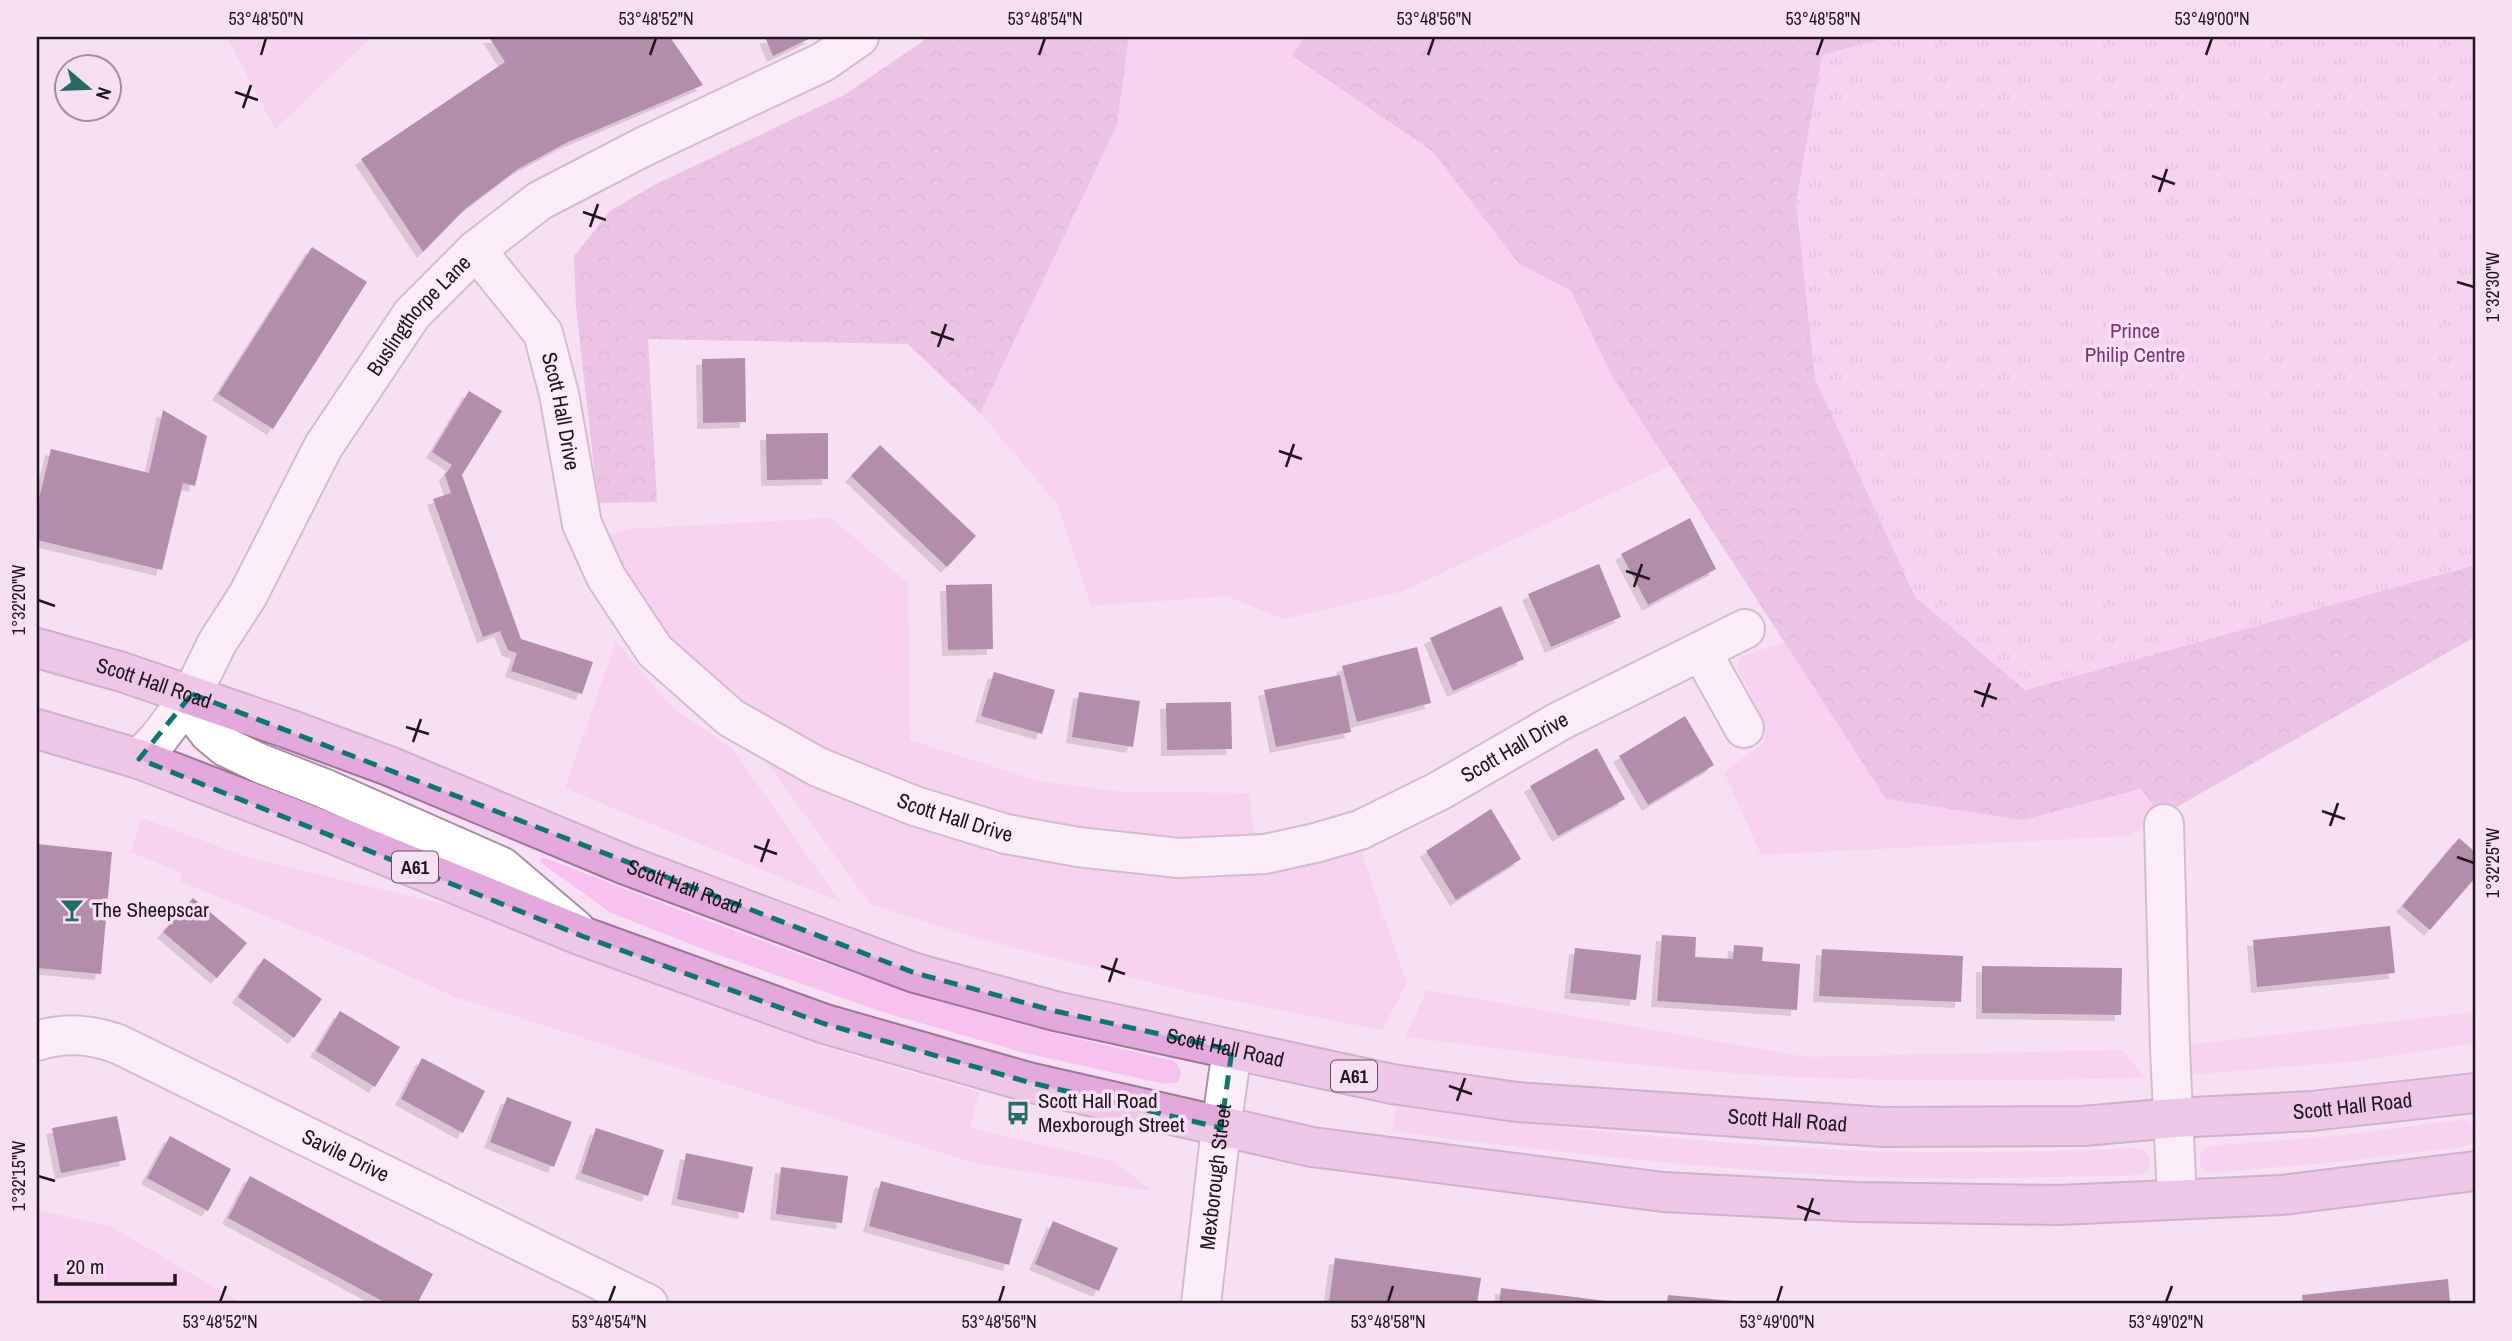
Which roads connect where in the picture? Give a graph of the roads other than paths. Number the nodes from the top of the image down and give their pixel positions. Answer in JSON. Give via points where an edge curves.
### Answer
{"nodes":[{"id":1,"x":859,"y":37,"type":"edge"},
{"id":2,"x":476,"y":250,"type":"junction"},
{"id":3,"x":1745,"y":629,"type":"dead end"},
{"id":4,"x":37,"y":648,"type":"edge"},
{"id":5,"x":1701,"y":651,"type":"junction"},
{"id":6,"x":192,"y":694,"type":"junction"},
{"id":7,"x":1744,"y":728,"type":"dead end"},
{"id":8,"x":37,"y":729,"type":"edge"},
{"id":9,"x":139,"y":759,"type":"junction"},
{"id":10,"x":2164,"y":824,"type":"dead end"},
{"id":11,"x":582,"y":936,"type":"junction"},
{"id":12,"x":37,"y":1041,"type":"edge"},
{"id":13,"x":1232,"y":1050,"type":"junction"},
{"id":14,"x":2475,"y":1093,"type":"edge"},
{"id":15,"x":2174,"y":1118,"type":"junction"},
{"id":16,"x":1221,"y":1128,"type":"junction"},
{"id":17,"x":2475,"y":1171,"type":"edge"},
{"id":18,"x":2177,"y":1199,"type":"junction"},
{"id":19,"x":648,"y":1304,"type":"edge"},
{"id":20,"x":1201,"y":1304,"type":"edge"}],
"edges":[{"from":1,"to":2,"type":"street","name":"Buslingthorpe Lane","via":[[823,62],[539,201]]},
{"from":2,"to":5,"type":"street","name":"Scott Hall Drive","via":[[543,333],[582,524],[606,577],[655,651],[731,718],[818,767],[915,806],[1006,834],[1078,847],[1179,858],[1265,854],[1360,830],[1560,721]]},
{"from":2,"to":6,"type":"street","name":"Buslingthorpe Lane","via":[[412,314],[323,447]]},
{"from":3,"to":5,"type":"street","name":"Scott Hall Drive"},
{"from":4,"to":6,"type":"highway","name":"Scott Hall Road","number":"A61"},
{"from":5,"to":7,"type":"street"},
{"from":6,"to":9,"type":"street","name":"Buslingthorpe Lane"},
{"from":6,"to":11,"type":"street","via":[[199,720],[226,747],[502,867]]},
{"from":6,"to":13,"type":"highway","name":"Scott Hall Road","number":"A61","via":[[389,766],[626,865],[915,973],[1055,1011]]},
{"from":8,"to":9,"type":"highway","number":"A61"},
{"from":9,"to":11,"type":"highway","number":"A61"},
{"from":10,"to":15,"type":"street"},
{"from":11,"to":16,"type":"highway","number":"A61","via":[[825,1024],[1028,1082]]},
{"from":12,"to":19,"type":"street","name":"Savile Drive","via":[[88,1034],[118,1044]]},
{"from":13,"to":15,"type":"highway","name":"Scott Hall Road","number":"A61","via":[[1392,1084],[1517,1102],[1639,1112],[1883,1127],[2083,1126]]},
{"from":13,"to":16,"type":"street","name":"Mexborough Street"},
{"from":14,"to":15,"type":"highway","name":"Scott Hall Road","number":"A61","via":[[2311,1111]]},
{"from":15,"to":18,"type":"street"},
{"from":16,"to":18,"type":"highway","number":"A61","via":[[1338,1152],[1663,1192],[2045,1205]]},
{"from":16,"to":20,"type":"street","name":"Mexborough Street"},
{"from":17,"to":18,"type":"highway","number":"A61","via":[[2282,1195]]}]}
